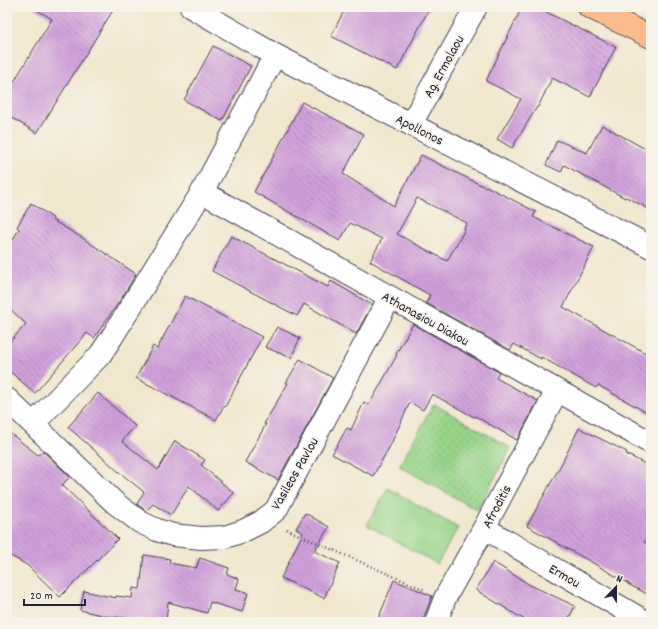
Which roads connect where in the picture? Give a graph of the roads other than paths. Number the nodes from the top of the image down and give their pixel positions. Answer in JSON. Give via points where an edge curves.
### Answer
{"nodes":[{"id":1,"x":191,"y":7,"type":"edge"},
{"id":2,"x":476,"y":7,"type":"edge"},
{"id":3,"x":589,"y":7,"type":"edge"},
{"id":4,"x":649,"y":32,"type":"edge"},
{"id":5,"x":276,"y":55,"type":"junction"},
{"id":6,"x":411,"y":124,"type":"junction"},
{"id":7,"x":202,"y":192,"type":"junction"},
{"id":8,"x":651,"y":248,"type":"edge"},
{"id":9,"x":390,"y":298,"type":"junction"},
{"id":10,"x":557,"y":391,"type":"junction"},
{"id":11,"x":7,"y":399,"type":"edge"},
{"id":12,"x":33,"y":424,"type":"junction"},
{"id":13,"x":651,"y":443,"type":"edge"},
{"id":14,"x":484,"y":528,"type":"junction"},
{"id":15,"x":436,"y":622,"type":"edge"},
{"id":16,"x":646,"y":622,"type":"edge"}],
"edges":[{"from":1,"to":5,"type":"street","name":"Apollonos"},
{"from":2,"to":6,"type":"street","name":"Ag. Ermolaou"},
{"from":3,"to":4,"type":"main road"},
{"from":5,"to":6,"type":"street","name":"Apollonos"},
{"from":5,"to":7,"type":"street"},
{"from":6,"to":8,"type":"street","name":"Apollonos"},
{"from":7,"to":9,"type":"street","name":"Athanasiou Diakou"},
{"from":7,"to":12,"type":"street","via":[[100,355]]},
{"from":9,"to":10,"type":"street","name":"Athanasiou Diakou"},
{"from":9,"to":12,"type":"street","name":"Vasileos Pavlou","via":[[276,510],[261,522],[224,537],[173,535],[140,522],[115,503]]},
{"from":10,"to":13,"type":"street","name":"Athanasiou Diakou"},
{"from":10,"to":14,"type":"street","name":"Afroditis"},
{"from":11,"to":12,"type":"street","name":"Vasileos Pavlou"},
{"from":14,"to":15,"type":"street","name":"Afroditis","via":[[445,598]]},
{"from":14,"to":16,"type":"street","name":"Ermou"}]}
